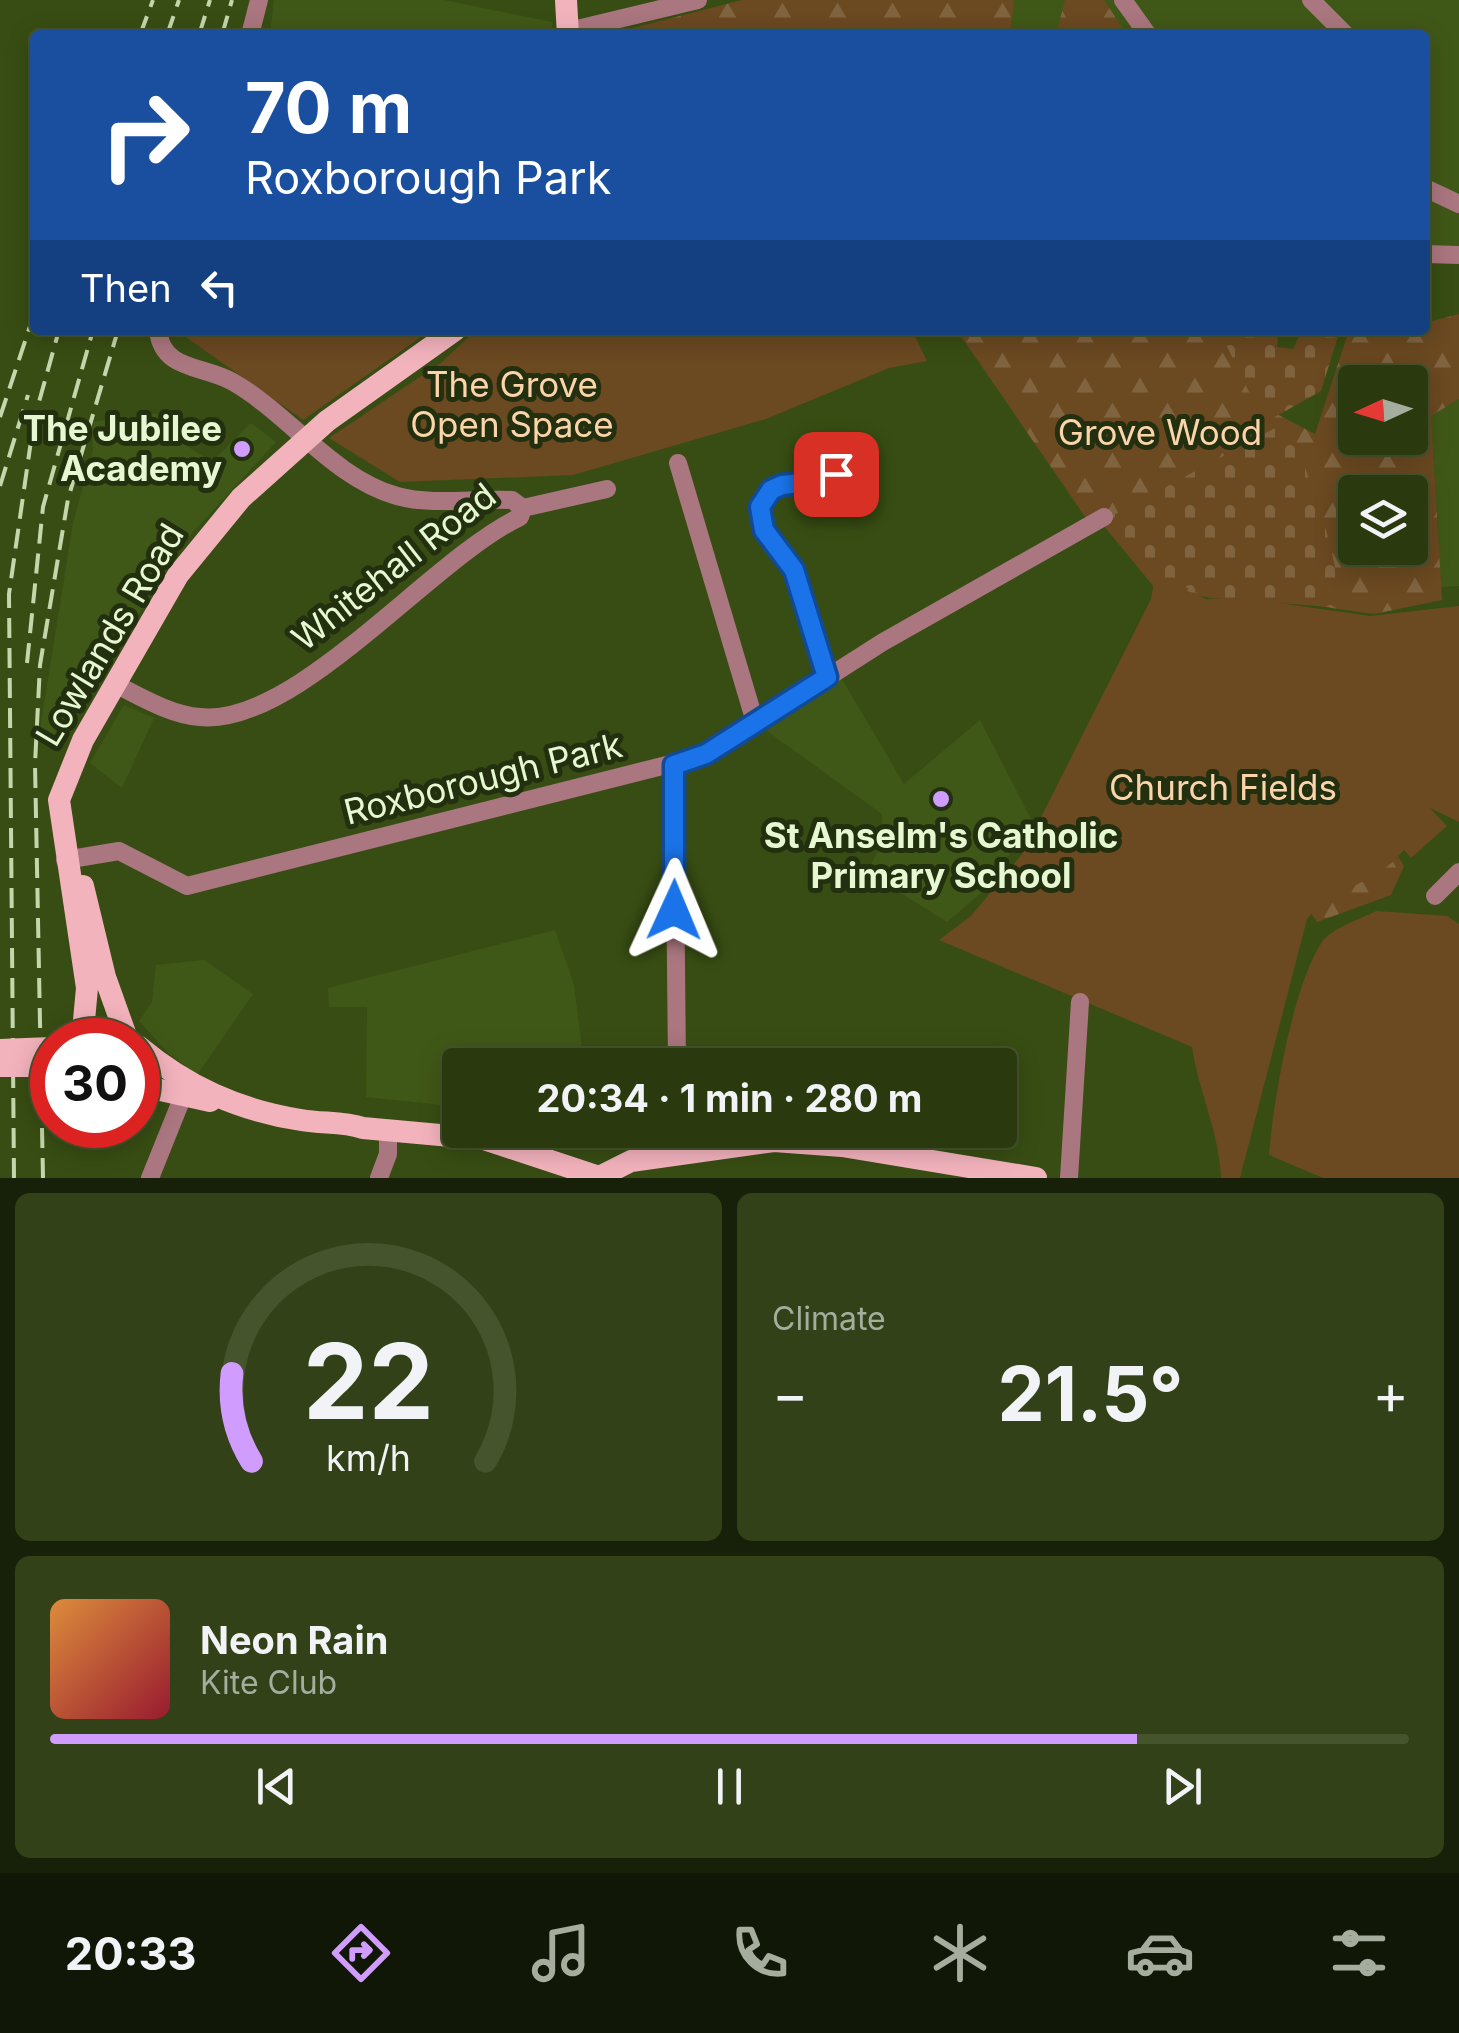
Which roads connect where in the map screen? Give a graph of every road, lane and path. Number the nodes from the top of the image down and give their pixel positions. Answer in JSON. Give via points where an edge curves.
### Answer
{"nodes":[{"id":1,"x":260,"y":0,"type":"edge"},
{"id":2,"x":566,"y":0,"type":"edge"},
{"id":3,"x":698,"y":0,"type":"edge"},
{"id":4,"x":1123,"y":0,"type":"edge"},
{"id":5,"x":1311,"y":0,"type":"edge"},
{"id":6,"x":251,"y":30,"type":"edge"},
{"id":7,"x":568,"y":30,"type":"edge"},
{"id":8,"x":580,"y":30,"type":"edge"},
{"id":9,"x":1144,"y":30,"type":"edge"},
{"id":10,"x":1341,"y":30,"type":"edge"},
{"id":11,"x":1430,"y":190,"type":"edge"},
{"id":12,"x":1459,"y":204,"type":"edge"},
{"id":13,"x":1430,"y":254,"type":"edge"},
{"id":14,"x":1459,"y":254,"type":"edge"},
{"id":15,"x":159,"y":335,"type":"edge"},
{"id":16,"x":448,"y":335,"type":"edge"},
{"id":17,"x":306,"y":440,"type":"junction"},
{"id":18,"x":678,"y":463,"type":"dead end"},
{"id":19,"x":836,"y":474,"type":"dead end"},
{"id":20,"x":607,"y":489,"type":"dead end"},
{"id":21,"x":523,"y":508,"type":"junction"},
{"id":22,"x":1104,"y":517,"type":"dead end"},
{"id":23,"x":827,"y":677,"type":"junction"},
{"id":24,"x":115,"y":684,"type":"junction"},
{"id":25,"x":755,"y":722,"type":"junction"},
{"id":26,"x":674,"y":765,"type":"junction"},
{"id":27,"x":71,"y":858,"type":"junction"},
{"id":28,"x":1459,"y":872,"type":"edge"},
{"id":29,"x":1435,"y":896,"type":"dead end"},
{"id":30,"x":84,"y":925,"type":"junction"},
{"id":31,"x":1080,"y":1002,"type":"dead end"},
{"id":32,"x":81,"y":1018,"type":"edge"},
{"id":33,"x":122,"y":1018,"type":"edge"},
{"id":34,"x":677,"y":1048,"type":"edge"},
{"id":35,"x":30,"y":1049,"type":"edge"},
{"id":36,"x":0,"y":1050,"type":"edge"},
{"id":37,"x":160,"y":1059,"type":"edge"},
{"id":38,"x":0,"y":1066,"type":"edge"},
{"id":39,"x":30,"y":1066,"type":"edge"},
{"id":40,"x":160,"y":1090,"type":"edge"},
{"id":41,"x":182,"y":1096,"type":"junction"},
{"id":42,"x":228,"y":1104,"type":"junction"},
{"id":43,"x":442,"y":1120,"type":"edge"},
{"id":44,"x":346,"y":1122,"type":"junction"},
{"id":45,"x":388,"y":1130,"type":"junction"},
{"id":46,"x":442,"y":1131,"type":"edge"},
{"id":47,"x":517,"y":1148,"type":"edge"},
{"id":48,"x":680,"y":1148,"type":"edge"},
{"id":49,"x":680,"y":1155,"type":"junction"},
{"id":50,"x":150,"y":1178,"type":"edge"},
{"id":51,"x":379,"y":1178,"type":"edge"},
{"id":52,"x":599,"y":1178,"type":"edge"},
{"id":53,"x":1036,"y":1178,"type":"edge"},
{"id":54,"x":1070,"y":1178,"type":"edge"}],
"edges":[{"from":1,"to":6,"type":"street"},
{"from":2,"to":7,"type":"main road"},
{"from":3,"to":8,"type":"street"},
{"from":4,"to":9,"type":"street"},
{"from":5,"to":10,"type":"street"},
{"from":11,"to":12,"type":"street"},
{"from":13,"to":14,"type":"street"},
{"from":15,"to":17,"type":"street","via":[[173,362],[234,382]]},
{"from":16,"to":17,"type":"main road","name":"Lowlands Road"},
{"from":17,"to":21,"type":"street","via":[[394,495],[512,500]]},
{"from":17,"to":24,"type":"main road","name":"Lowlands Road","via":[[198,547]]},
{"from":18,"to":25,"type":"street"},
{"from":19,"to":23,"type":"street","via":[[782,485],[760,507],[764,530],[794,570]]},
{"from":20,"to":21,"type":"street","name":"Whitehall Road"},
{"from":21,"to":24,"type":"street","name":"Whitehall Road","via":[[520,517],[450,561],[339,659],[252,706],[196,717]]},
{"from":22,"to":23,"type":"street","name":"Roxborough Park"},
{"from":23,"to":25,"type":"street","name":"Roxborough Park"},
{"from":24,"to":27,"type":"main road","name":"Lowlands Road","via":[[83,740],[65,790]]},
{"from":25,"to":26,"type":"street","name":"Roxborough Park","via":[[706,754]]},
{"from":26,"to":27,"type":"street","name":"Roxborough Park","via":[[187,886],[119,852]]},
{"from":26,"to":34,"type":"street"},
{"from":27,"to":30,"type":"main road","name":"Lowlands Road"},
{"from":28,"to":29,"type":"street"},
{"from":30,"to":32,"type":"main road","name":"Lowlands Road","via":[[87,988]]},
{"from":30,"to":33,"type":"main road","name":"Lowlands Road"},
{"from":31,"to":54,"type":"street"},
{"from":35,"to":36,"type":"main road","bridge":true},
{"from":37,"to":42,"type":"main road"},
{"from":38,"to":39,"type":"main road","bridge":true},
{"from":40,"to":41,"type":"main road"},
{"from":41,"to":42,"type":"main road"},
{"from":41,"to":50,"type":"street"},
{"from":42,"to":44,"type":"main road","via":[[308,1122]]},
{"from":43,"to":44,"type":"main road","via":[[363,1114]]},
{"from":44,"to":45,"type":"main road"},
{"from":45,"to":46,"type":"main road"},
{"from":45,"to":51,"type":"street"},
{"from":47,"to":52,"type":"main road"},
{"from":48,"to":49,"type":"street"},
{"from":49,"to":52,"type":"main road","via":[[631,1161]]},
{"from":49,"to":53,"type":"main road","via":[[800,1142]]}]}
